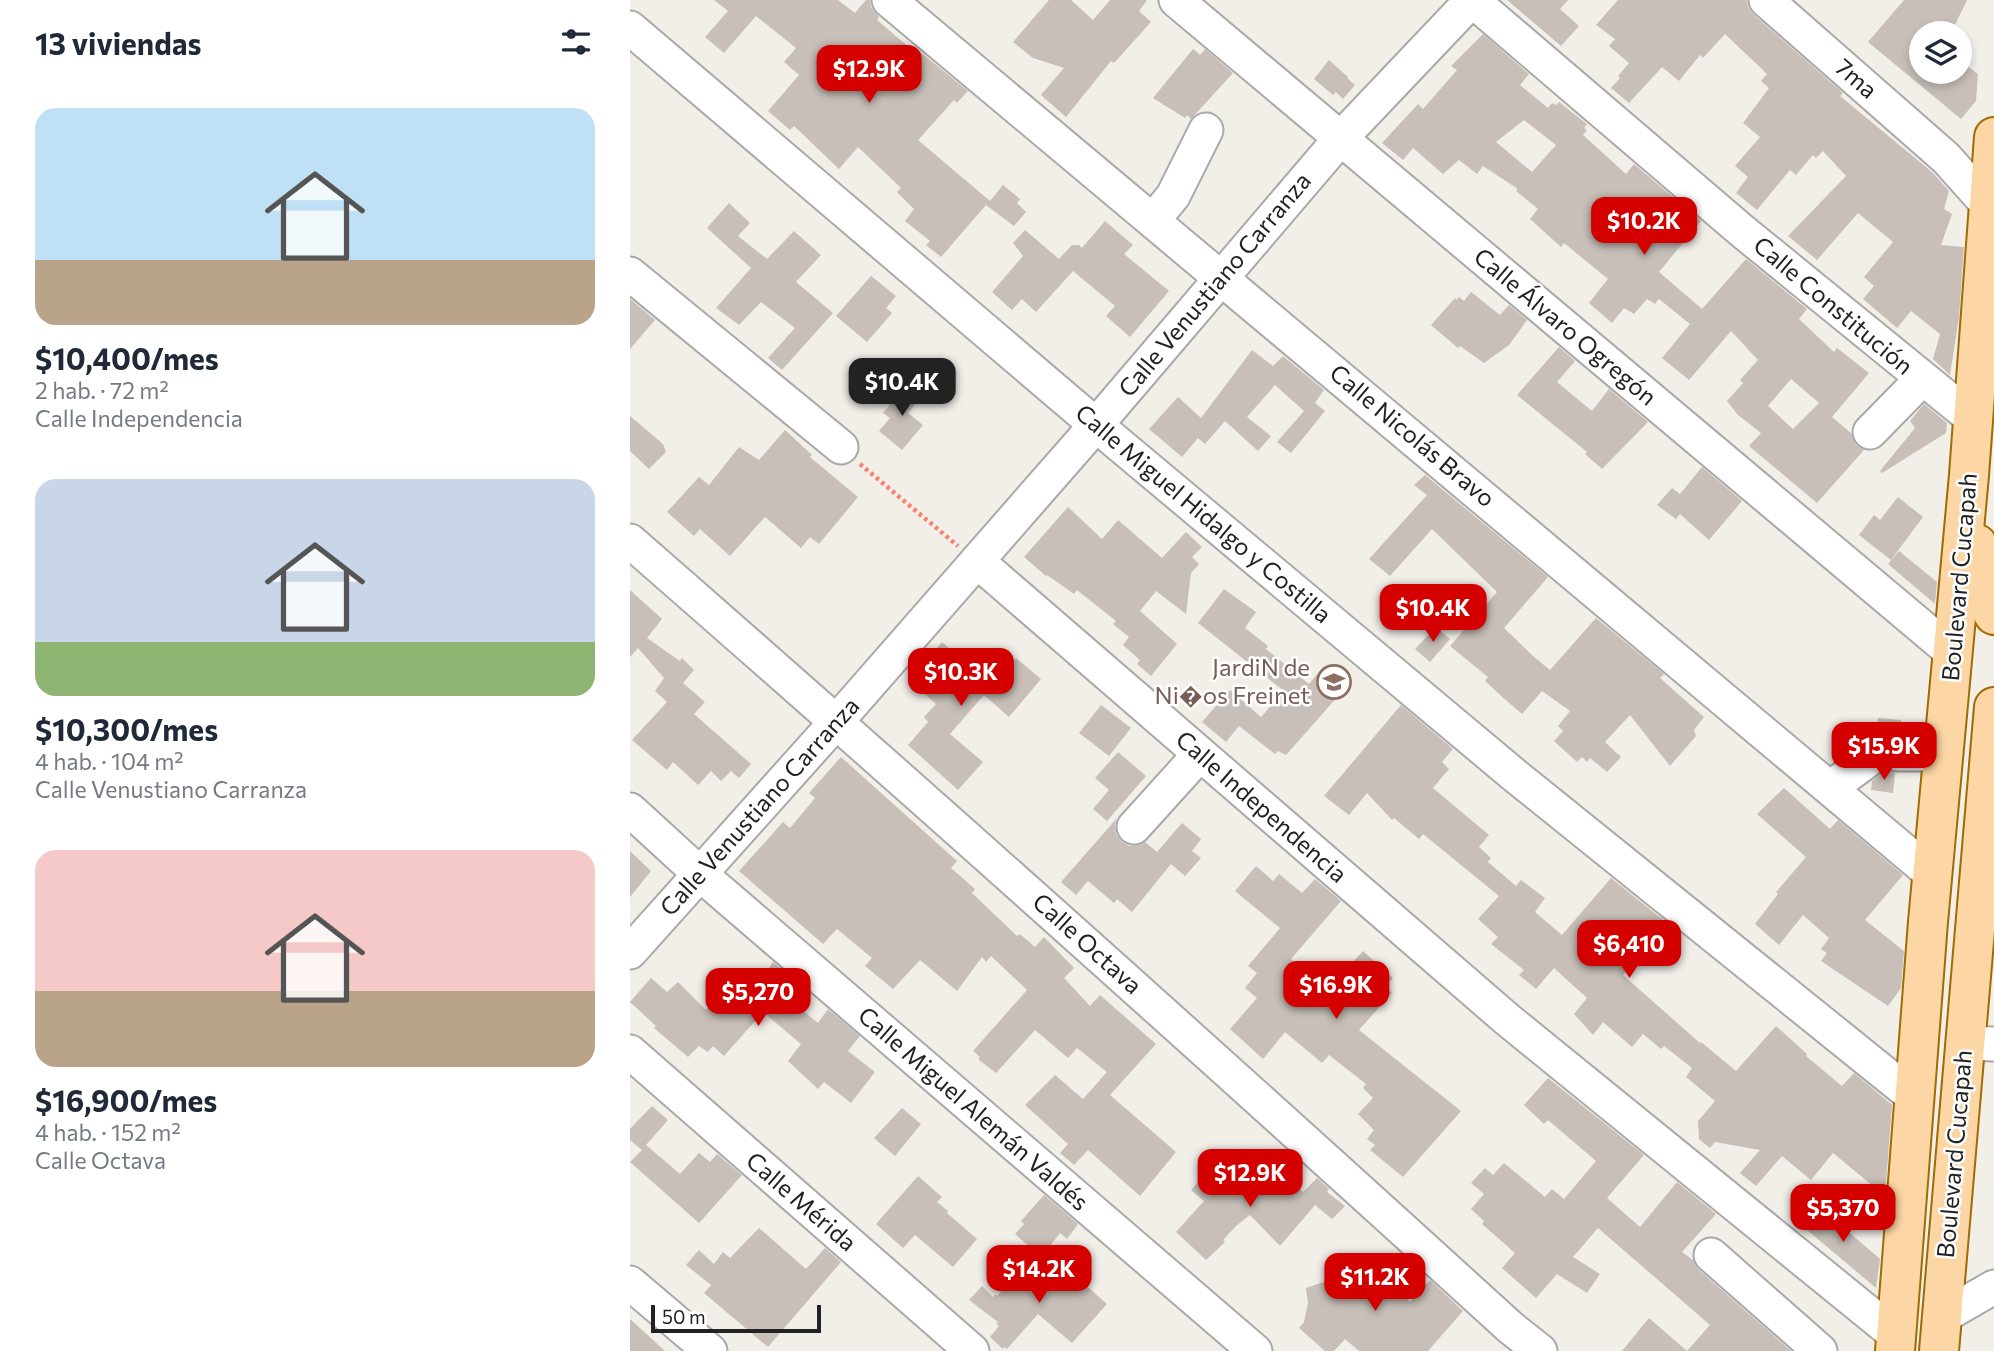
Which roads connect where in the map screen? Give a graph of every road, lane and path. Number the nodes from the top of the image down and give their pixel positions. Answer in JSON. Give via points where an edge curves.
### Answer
{"nodes":[{"id":1,"x":889,"y":0,"type":"edge"},
{"id":2,"x":1176,"y":0,"type":"edge"},
{"id":3,"x":1472,"y":0,"type":"edge"},
{"id":4,"x":1766,"y":0,"type":"edge"},
{"id":5,"x":630,"y":28,"type":"edge"},
{"id":6,"x":1206,"y":130,"type":"dead end"},
{"id":7,"x":1340,"y":139,"type":"junction"},
{"id":8,"x":1993,"y":151,"type":"edge"},
{"id":9,"x":1946,"y":158,"type":"junction"},
{"id":10,"x":1991,"y":205,"type":"edge"},
{"id":11,"x":1153,"y":220,"type":"junction"},
{"id":12,"x":630,"y":274,"type":"edge"},
{"id":13,"x":1222,"y":277,"type":"junction"},
{"id":14,"x":1922,"y":379,"type":"junction"},
{"id":15,"x":1973,"y":419,"type":"junction"},
{"id":16,"x":1096,"y":425,"type":"junction"},
{"id":17,"x":1870,"y":432,"type":"dead end"},
{"id":18,"x":841,"y":447,"type":"joint"},
{"id":19,"x":1969,"y":475,"type":"junction"},
{"id":20,"x":630,"y":541,"type":"edge"},
{"id":21,"x":977,"y":561,"type":"junction"},
{"id":22,"x":1994,"y":615,"type":"edge"},
{"id":23,"x":1954,"y":654,"type":"junction"},
{"id":24,"x":1994,"y":707,"type":"edge"},
{"id":25,"x":837,"y":722,"type":"junction"},
{"id":26,"x":1200,"y":754,"type":"junction"},
{"id":27,"x":1944,"y":754,"type":"junction"},
{"id":28,"x":1830,"y":788,"type":"junction"},
{"id":29,"x":630,"y":810,"type":"edge"},
{"id":30,"x":1989,"y":826,"type":"edge"},
{"id":31,"x":1133,"y":827,"type":"dead end"},
{"id":32,"x":700,"y":874,"type":"junction"},
{"id":33,"x":1933,"y":875,"type":"junction"},
{"id":34,"x":1928,"y":922,"type":"junction"},
{"id":35,"x":1983,"y":939,"type":"edge"},
{"id":36,"x":630,"y":952,"type":"edge"},
{"id":37,"x":1979,"y":1043,"type":"edge"},
{"id":38,"x":630,"y":1052,"type":"edge"},
{"id":39,"x":1914,"y":1097,"type":"junction"},
{"id":40,"x":1711,"y":1255,"type":"dead end"},
{"id":41,"x":630,"y":1283,"type":"edge"},
{"id":42,"x":1994,"y":1287,"type":"edge"},
{"id":43,"x":1940,"y":1334,"type":"edge"},
{"id":44,"x":1896,"y":1343,"type":"edge"},
{"id":45,"x":710,"y":1351,"type":"edge"},
{"id":46,"x":972,"y":1351,"type":"edge"},
{"id":47,"x":1255,"y":1351,"type":"edge"},
{"id":48,"x":1540,"y":1351,"type":"edge"},
{"id":49,"x":1820,"y":1351,"type":"edge"}],
"edges":[{"from":1,"to":11,"type":"street","name":"Calle Nicolás Bravo"},
{"from":2,"to":7,"type":"street","name":"Calle Álvaro Ogregón"},
{"from":3,"to":7,"type":"street","name":"Calle Venustiano Carranza"},
{"from":3,"to":14,"type":"street","name":"Calle Constitución"},
{"from":4,"to":9,"type":"street","name":"7ma"},
{"from":5,"to":16,"type":"street","name":"Calle Miguel Hidalgo y Costilla"},
{"from":6,"to":11,"type":"street","via":[[1173,196]]},
{"from":7,"to":13,"type":"street","name":"Calle Venustiano Carranza"},
{"from":7,"to":23,"type":"street","name":"Calle Álvaro Ogregón"},
{"from":8,"to":9,"type":"street"},
{"from":8,"to":10,"type":"main road","name":"Boulevard Cucapah"},
{"from":9,"to":10,"type":"street","name":"7ma"},
{"from":10,"to":15,"type":"main road","name":"Boulevard Cucapah"},
{"from":11,"to":13,"type":"street","name":"Calle Nicolás Bravo"},
{"from":12,"to":18,"type":"street"},
{"from":13,"to":16,"type":"street","name":"Calle Venustiano Carranza"},
{"from":13,"to":28,"type":"street","name":"Calle Nicolás Bravo"},
{"from":14,"to":15,"type":"street","name":"Calle Constitución"},
{"from":14,"to":17,"type":"street"},
{"from":15,"to":19,"type":"main road","name":"Boulevard Cucapah"},
{"from":16,"to":21,"type":"street","name":"Calle Venustiano Carranza"},
{"from":16,"to":39,"type":"street","name":"Calle Miguel Hidalgo y Costilla","via":[[1513,774]]},
{"from":18,"to":21,"type":"path"},
{"from":19,"to":22,"type":"main road","via":[[1980,568]]},
{"from":19,"to":23,"type":"main road","name":"Boulevard Cucapah"},
{"from":20,"to":25,"type":"street","name":"Calle Octava"},
{"from":21,"to":25,"type":"street","name":"Calle Venustiano Carranza"},
{"from":21,"to":26,"type":"street","name":"Calle Independencia"},
{"from":23,"to":27,"type":"main road","name":"Boulevard Cucapah"},
{"from":24,"to":30,"type":"main road","name":"Boulevard Cucapah"},
{"from":25,"to":32,"type":"street","name":"Calle Venustiano Carranza"},
{"from":25,"to":48,"type":"street","name":"Calle Octava"},
{"from":26,"to":31,"type":"street"},
{"from":26,"to":44,"type":"street","name":"Calle Independencia","via":[[1518,1029]]},
{"from":27,"to":28,"type":"street","via":[[1886,755]]},
{"from":27,"to":33,"type":"main road","name":"Boulevard Cucapah"},
{"from":28,"to":33,"type":"street","name":"Calle Nicolás Bravo"},
{"from":29,"to":32,"type":"street","name":"Calle Miguel Alemán Valdés"},
{"from":30,"to":35,"type":"main road","name":"Boulevard Cucapah"},
{"from":32,"to":36,"type":"street","name":"Calle Venustiano Carranza"},
{"from":32,"to":47,"type":"street","name":"Calle Miguel Alemán Valdés"},
{"from":33,"to":34,"type":"main road","name":"Boulevard Cucapah"},
{"from":34,"to":37,"type":"main road","via":[[1938,1003],[1948,1026]]},
{"from":34,"to":39,"type":"main road","name":"Boulevard Cucapah"},
{"from":35,"to":37,"type":"main road","name":"Boulevard Cucapah"},
{"from":37,"to":43,"type":"main road","name":"Boulevard Cucapah"},
{"from":38,"to":46,"type":"street","name":"Calle Mérida"},
{"from":39,"to":44,"type":"main road","name":"Boulevard Cucapah"},
{"from":40,"to":49,"type":"street"},
{"from":41,"to":45,"type":"street"},
{"from":42,"to":43,"type":"street"}]}
